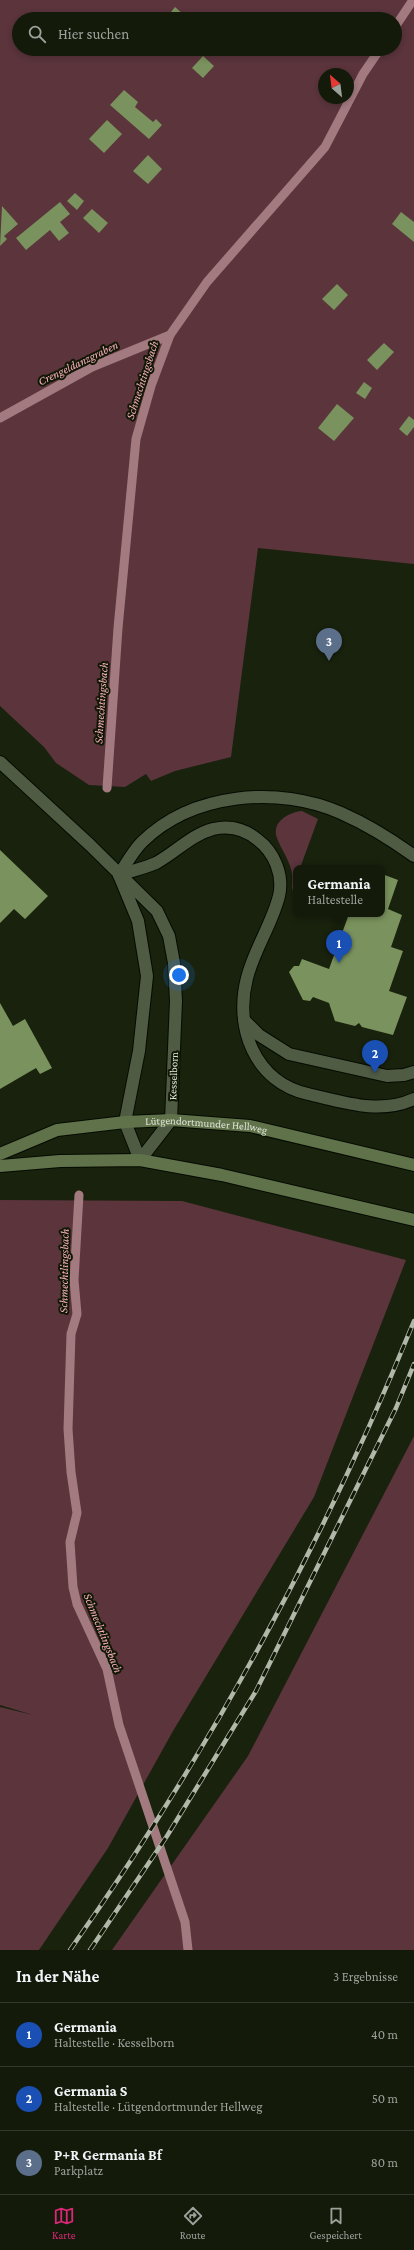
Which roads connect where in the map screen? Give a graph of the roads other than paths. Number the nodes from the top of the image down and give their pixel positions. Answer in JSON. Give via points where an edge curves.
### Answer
{"nodes":[{"id":1,"x":0,"y":762,"type":"edge"},
{"id":2,"x":414,"y":856,"type":"edge"},
{"id":3,"x":119,"y":875,"type":"junction"},
{"id":4,"x":244,"y":1020,"type":"junction"},
{"id":5,"x":414,"y":1072,"type":"edge"},
{"id":6,"x":414,"y":1099,"type":"edge"},
{"id":7,"x":171,"y":1120,"type":"junction"},
{"id":8,"x":125,"y":1122,"type":"junction"},
{"id":9,"x":0,"y":1154,"type":"edge"},
{"id":10,"x":140,"y":1160,"type":"junction"},
{"id":11,"x":414,"y":1165,"type":"edge"},
{"id":12,"x":0,"y":1166,"type":"edge"},
{"id":13,"x":414,"y":1220,"type":"edge"}],
"edges":[{"from":1,"to":3,"type":"street","name":"Kesselborn"},
{"from":2,"to":3,"type":"street","via":[[341,813],[310,803],[254,796],[190,809],[162,824],[140,843]]},
{"from":3,"to":4,"type":"street","via":[[156,862],[183,843],[213,829],[235,827],[247,831],[267,847],[277,864],[279,895],[247,977],[243,1002]]},
{"from":3,"to":7,"type":"street","name":"Kesselborn","via":[[157,911],[169,936],[174,962],[176,1000]]},
{"from":3,"to":8,"type":"street","name":"Kesselborn","via":[[138,921],[147,976],[139,1051]]},
{"from":4,"to":5,"type":"street","via":[[259,1035],[289,1054],[387,1076],[404,1076]]},
{"from":4,"to":6,"type":"street","via":[[252,1051],[260,1064],[269,1075],[289,1087],[300,1092],[366,1107],[400,1106]]},
{"from":7,"to":8,"type":"main road","name":"Lütgendortmunder Hellweg"},
{"from":7,"to":10,"type":"street"},
{"from":7,"to":11,"type":"main road","name":"Lütgendortmunder Hellweg","via":[[250,1126]]},
{"from":8,"to":9,"type":"main road","name":"Lütgendortmunder Hellweg","via":[[57,1130]]},
{"from":8,"to":10,"type":"street"},
{"from":10,"to":12,"type":"main road","via":[[60,1161]]},
{"from":10,"to":13,"type":"main road","via":[[222,1175]]}]}
